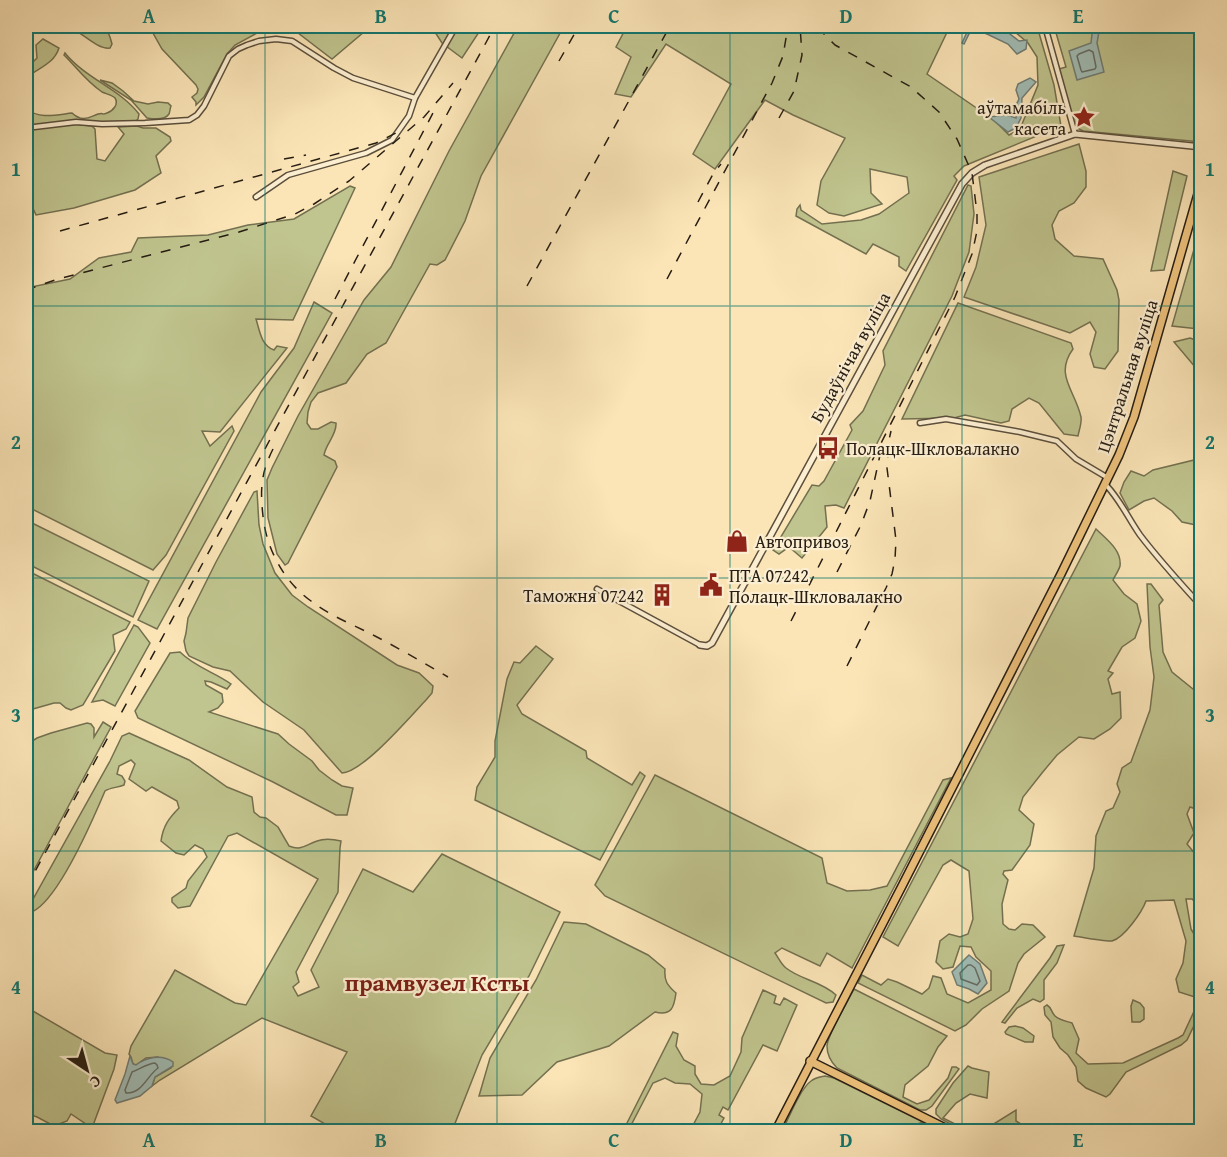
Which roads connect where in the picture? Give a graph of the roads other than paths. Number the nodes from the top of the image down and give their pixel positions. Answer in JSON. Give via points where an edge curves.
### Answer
{"nodes":[{"id":1,"x":456,"y":26,"type":"edge"},
{"id":2,"x":1045,"y":26,"type":"edge"},
{"id":3,"x":415,"y":98,"type":"junction"},
{"id":4,"x":26,"y":128,"type":"edge"},
{"id":5,"x":1075,"y":134,"type":"junction"},
{"id":6,"x":1202,"y":147,"type":"edge"},
{"id":7,"x":1202,"y":180,"type":"edge"},
{"id":8,"x":256,"y":197,"type":"dead end"},
{"id":9,"x":920,"y":423,"type":"dead end"},
{"id":10,"x":1107,"y":482,"type":"junction"},
{"id":11,"x":597,"y":589,"type":"dead end"},
{"id":12,"x":1202,"y":608,"type":"edge"},
{"id":13,"x":700,"y":645,"type":"joint"},
{"id":14,"x":810,"y":1061,"type":"junction"},
{"id":15,"x":775,"y":1131,"type":"edge"},
{"id":16,"x":953,"y":1131,"type":"edge"}],
"edges":[{"from":1,"to":3,"type":"street"},
{"from":2,"to":5,"type":"street"},
{"from":3,"to":4,"type":"street","via":[[353,78],[292,41],[276,39],[247,45],[229,56],[204,106],[189,120],[76,122]]},
{"from":3,"to":8,"type":"street","via":[[409,116],[392,140],[366,153],[288,175]]},
{"from":5,"to":6,"type":"street","name":"Будаўнічая вуліца"},
{"from":5,"to":13,"type":"street","name":"Будаўнічая вуліца","via":[[985,165],[962,184],[712,643]]},
{"from":7,"to":10,"type":"main road","name":"Цэнтральная вуліца","via":[[1134,417]]},
{"from":9,"to":10,"type":"street","via":[[946,419],[1057,441]]},
{"from":10,"to":12,"type":"street","via":[[1141,536]]},
{"from":10,"to":14,"type":"main road","name":"Цэнтральная вуліца"},
{"from":11,"to":13,"type":"street"},
{"from":14,"to":15,"type":"main road","name":"Цэнтральная вуліца"},
{"from":14,"to":16,"type":"main road"}]}
